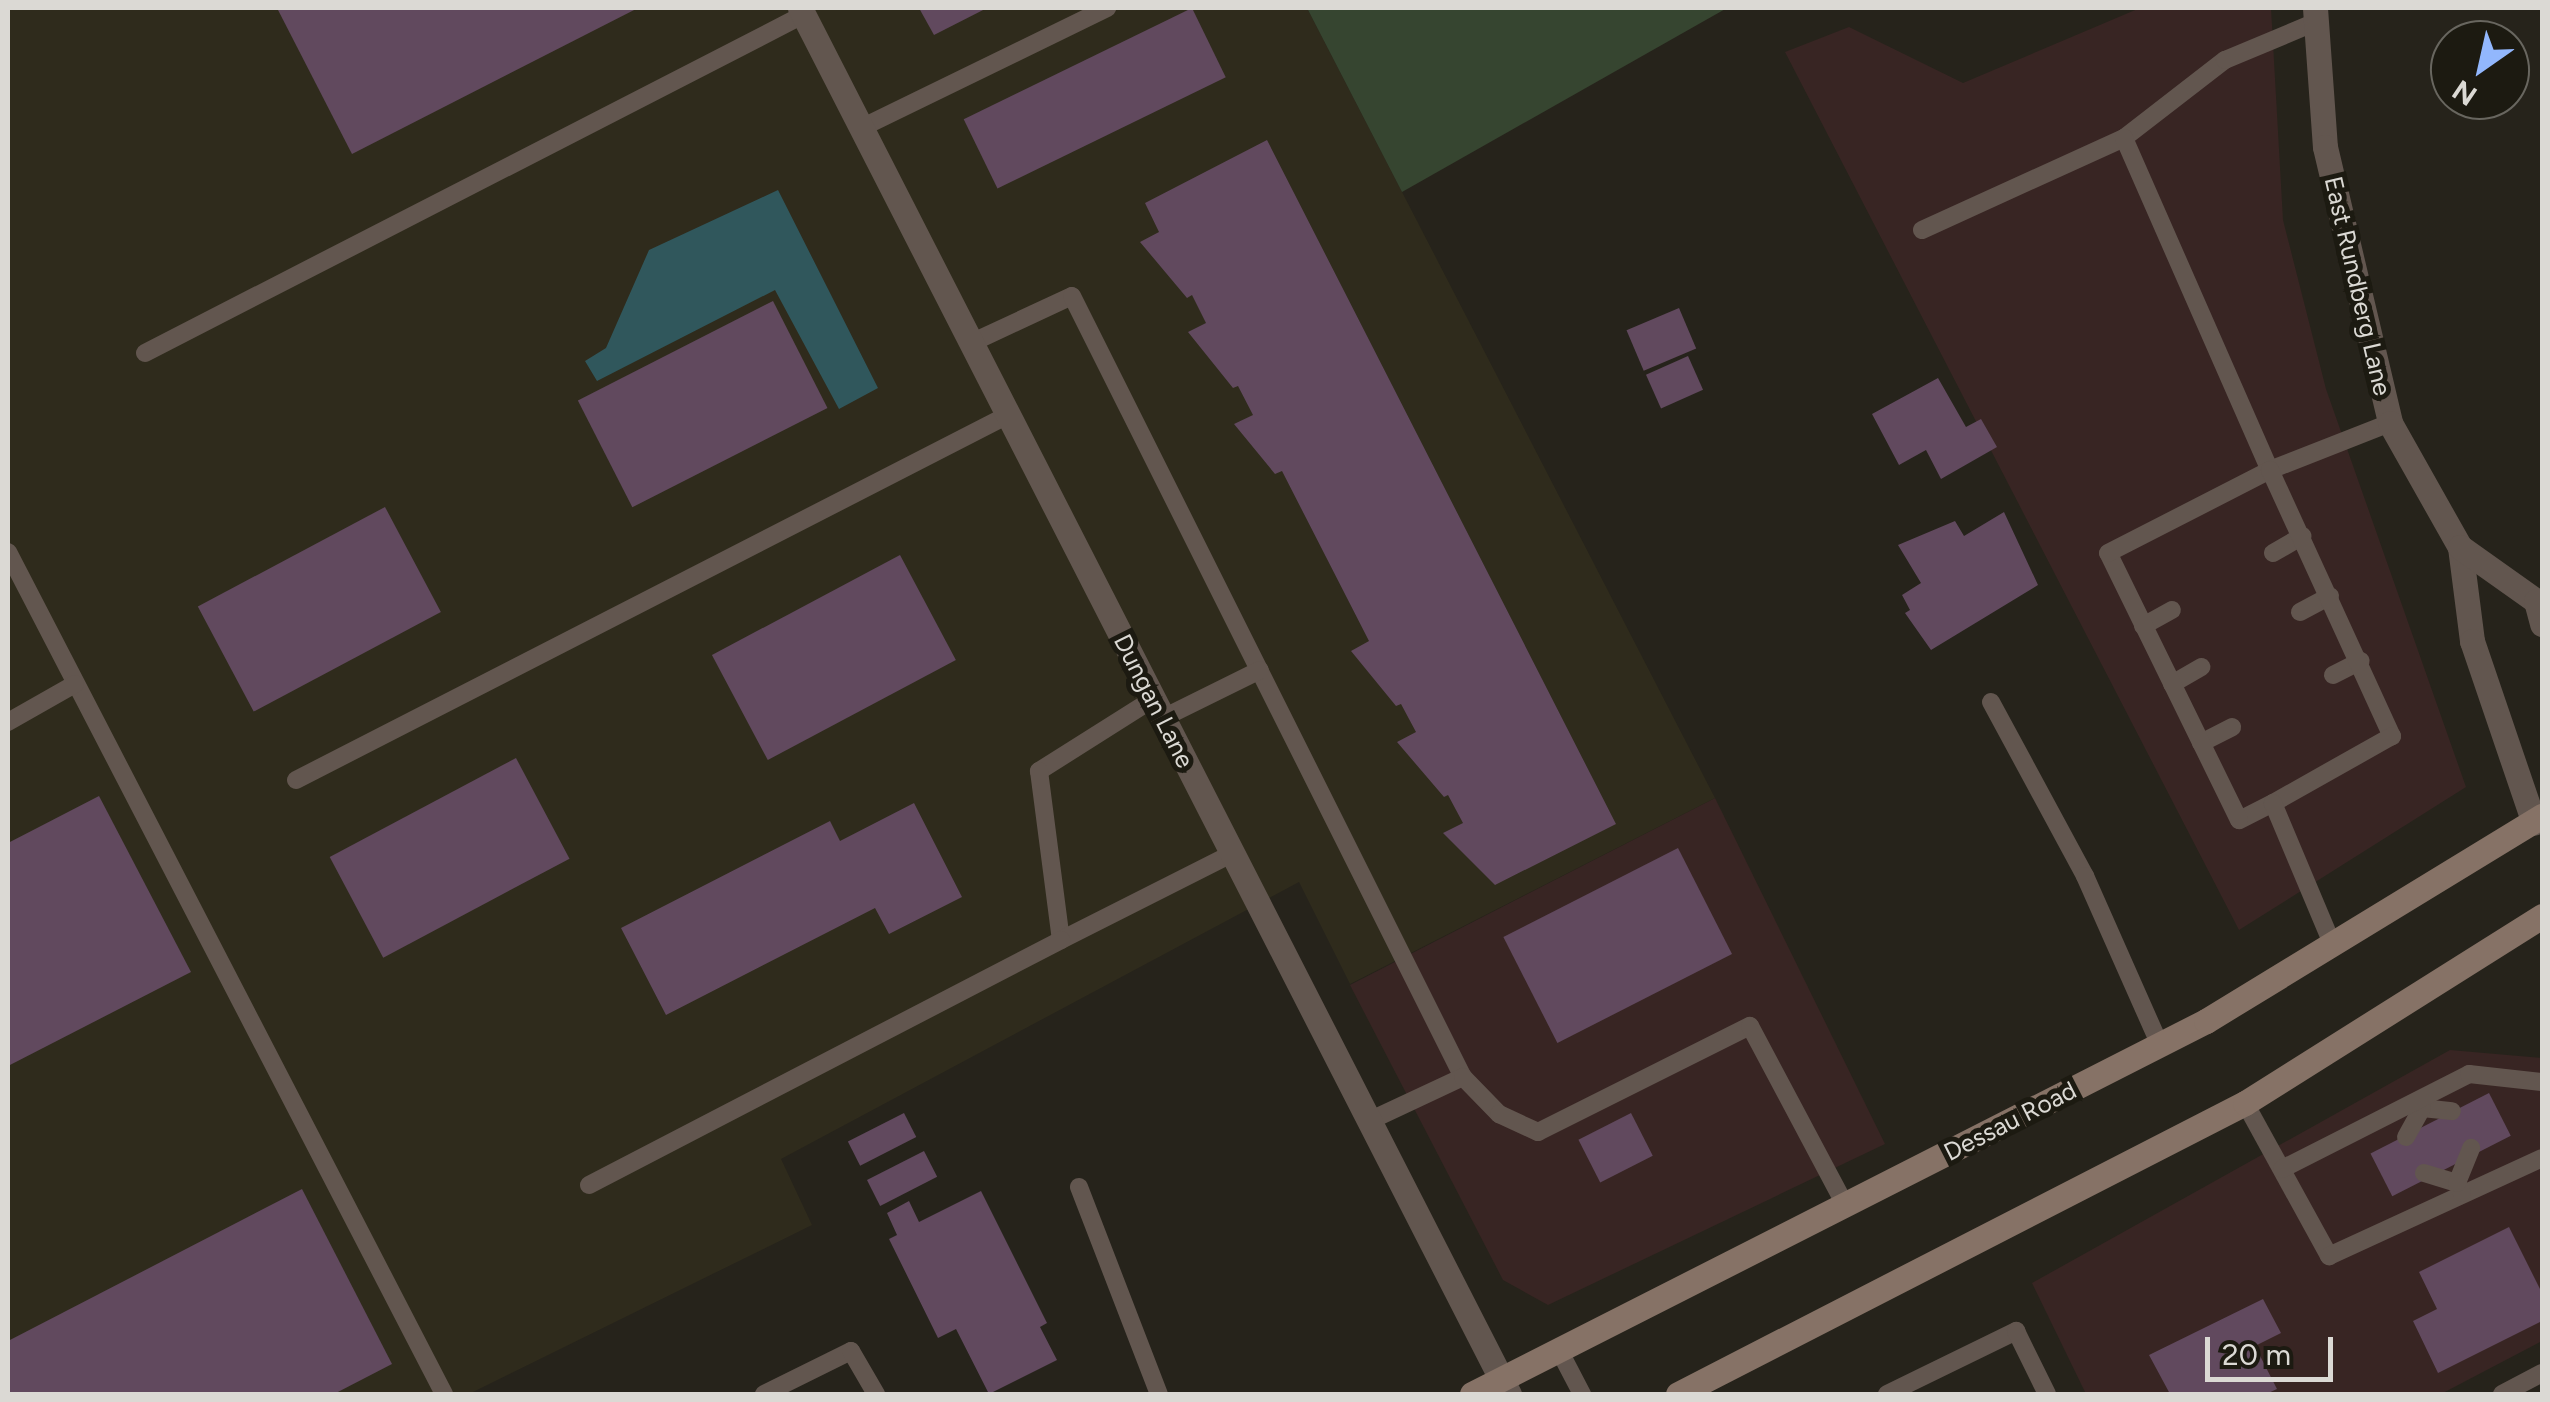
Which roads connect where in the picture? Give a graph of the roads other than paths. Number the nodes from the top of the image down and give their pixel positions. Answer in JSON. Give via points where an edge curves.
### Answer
{"nodes":[{"id":1,"x":1108,"y":8,"type":"edge"},
{"id":2,"x":802,"y":11,"type":"edge"},
{"id":3,"x":2316,"y":15,"type":"edge"},
{"id":4,"x":861,"y":128,"type":"junction"},
{"id":5,"x":2124,"y":138,"type":"junction"},
{"id":6,"x":1922,"y":230,"type":"dead end"},
{"id":7,"x":971,"y":343,"type":"junction"},
{"id":8,"x":146,"y":352,"type":"dead end"},
{"id":9,"x":1008,"y":415,"type":"junction"},
{"id":10,"x":2390,"y":424,"type":"junction"},
{"id":11,"x":2270,"y":470,"type":"junction"},
{"id":12,"x":2302,"y":536,"type":"junction"},
{"id":13,"x":2460,"y":547,"type":"junction"},
{"id":14,"x":8,"y":552,"type":"edge"},
{"id":15,"x":2273,"y":553,"type":"dead end"},
{"id":16,"x":2330,"y":596,"type":"junction"},
{"id":17,"x":2172,"y":610,"type":"dead end"},
{"id":18,"x":2300,"y":612,"type":"dead end"},
{"id":19,"x":2542,"y":624,"type":"edge"},
{"id":20,"x":2144,"y":626,"type":"junction"},
{"id":21,"x":2361,"y":661,"type":"junction"},
{"id":22,"x":2202,"y":667,"type":"dead end"},
{"id":23,"x":1260,"y":670,"type":"junction"},
{"id":24,"x":2334,"y":675,"type":"dead end"},
{"id":25,"x":75,"y":684,"type":"junction"},
{"id":26,"x":2172,"y":684,"type":"junction"},
{"id":27,"x":1991,"y":702,"type":"dead end"},
{"id":28,"x":1158,"y":709,"type":"junction"},
{"id":29,"x":8,"y":722,"type":"edge"},
{"id":30,"x":2232,"y":727,"type":"dead end"},
{"id":31,"x":2201,"y":743,"type":"junction"},
{"id":32,"x":296,"y":780,"type":"dead end"},
{"id":33,"x":2274,"y":803,"type":"junction"},
{"id":34,"x":2540,"y":827,"type":"edge"},
{"id":35,"x":1232,"y":853,"type":"junction"},
{"id":36,"x":2542,"y":916,"type":"edge"},
{"id":37,"x":1061,"y":940,"type":"junction"},
{"id":38,"x":2333,"y":946,"type":"junction"},
{"id":39,"x":2160,"y":1045,"type":"junction"},
{"id":40,"x":1463,"y":1076,"type":"junction"},
{"id":41,"x":2542,"y":1082,"type":"edge"},
{"id":42,"x":2244,"y":1102,"type":"junction"},
{"id":43,"x":2420,"y":1103,"type":"junction"},
{"id":44,"x":2452,"y":1111,"type":"dead end"},
{"id":45,"x":1369,"y":1121,"type":"junction"},
{"id":46,"x":2406,"y":1136,"type":"dead end"},
{"id":47,"x":2471,"y":1148,"type":"dead end"},
{"id":48,"x":2542,"y":1158,"type":"edge"},
{"id":49,"x":2282,"y":1169,"type":"junction"},
{"id":50,"x":2424,"y":1173,"type":"dead end"},
{"id":51,"x":589,"y":1185,"type":"dead end"},
{"id":52,"x":1079,"y":1187,"type":"dead end"},
{"id":53,"x":2459,"y":1188,"type":"junction"},
{"id":54,"x":1845,"y":1205,"type":"junction"},
{"id":55,"x":1559,"y":1350,"type":"junction"},
{"id":56,"x":2542,"y":1373,"type":"edge"},
{"id":57,"x":1505,"y":1387,"type":"edge"},
{"id":58,"x":444,"y":1394,"type":"edge"},
{"id":59,"x":764,"y":1394,"type":"edge"},
{"id":60,"x":876,"y":1394,"type":"edge"},
{"id":61,"x":1159,"y":1394,"type":"edge"},
{"id":62,"x":1472,"y":1394,"type":"edge"},
{"id":63,"x":1582,"y":1394,"type":"edge"},
{"id":64,"x":1678,"y":1394,"type":"edge"},
{"id":65,"x":1888,"y":1394,"type":"edge"},
{"id":66,"x":2047,"y":1394,"type":"edge"},
{"id":67,"x":2502,"y":1394,"type":"edge"}],
"edges":[{"from":1,"to":4,"type":"lane"},
{"from":2,"to":4,"type":"street","name":"Dungan Lane"},
{"from":2,"to":8,"type":"lane"},
{"from":3,"to":5,"type":"lane","via":[[2225,60]]},
{"from":3,"to":10,"type":"street","name":"East Rundberg Lane","via":[[2325,147]]},
{"from":4,"to":7,"type":"street","name":"Dungan Lane"},
{"from":5,"to":6,"type":"lane"},
{"from":5,"to":11,"type":"lane"},
{"from":7,"to":9,"type":"street","name":"Dungan Lane"},
{"from":7,"to":23,"type":"lane","via":[[1072,296]]},
{"from":9,"to":28,"type":"street","name":"Dungan Lane"},
{"from":9,"to":32,"type":"lane"},
{"from":10,"to":11,"type":"lane"},
{"from":10,"to":13,"type":"street","name":"East Rundberg Lane"},
{"from":11,"to":12,"type":"lane"},
{"from":11,"to":20,"type":"lane","via":[[2108,553]]},
{"from":12,"to":15,"type":"lane"},
{"from":12,"to":16,"type":"lane"},
{"from":13,"to":19,"type":"street","name":"East Rundberg Lane","via":[[2536,602]]},
{"from":13,"to":34,"type":"street","name":"East Rundberg Lane","via":[[2472,641]]},
{"from":14,"to":25,"type":"lane"},
{"from":16,"to":18,"type":"lane"},
{"from":16,"to":21,"type":"lane"},
{"from":17,"to":20,"type":"lane"},
{"from":20,"to":26,"type":"lane"},
{"from":21,"to":24,"type":"lane"},
{"from":21,"to":33,"type":"lane","via":[[2392,736]]},
{"from":22,"to":26,"type":"lane"},
{"from":23,"to":28,"type":"lane"},
{"from":23,"to":40,"type":"lane"},
{"from":25,"to":29,"type":"lane"},
{"from":25,"to":58,"type":"lane"},
{"from":26,"to":31,"type":"lane"},
{"from":27,"to":39,"type":"lane","via":[[2085,876]]},
{"from":28,"to":35,"type":"street","name":"Dungan Lane"},
{"from":28,"to":37,"type":"lane","via":[[1039,771]]},
{"from":30,"to":31,"type":"lane"},
{"from":31,"to":33,"type":"lane","via":[[2239,820]]},
{"from":33,"to":38,"type":"lane"},
{"from":34,"to":38,"type":"main road","name":"Dessau Road"},
{"from":35,"to":37,"type":"lane"},
{"from":35,"to":45,"type":"street","name":"Dungan Lane"},
{"from":36,"to":42,"type":"main road"},
{"from":37,"to":51,"type":"lane"},
{"from":38,"to":39,"type":"main road","name":"Dessau Road"},
{"from":39,"to":54,"type":"main road","name":"Dessau Road"},
{"from":40,"to":45,"type":"lane"},
{"from":40,"to":54,"type":"lane","via":[[1498,1114],[1538,1132],[1750,1026]]},
{"from":41,"to":43,"type":"lane","via":[[2469,1074]]},
{"from":42,"to":49,"type":"lane"},
{"from":42,"to":64,"type":"main road"},
{"from":43,"to":44,"type":"lane"},
{"from":43,"to":46,"type":"lane"},
{"from":43,"to":49,"type":"lane"},
{"from":45,"to":57,"type":"street","name":"Dungan Lane"},
{"from":47,"to":53,"type":"lane"},
{"from":48,"to":53,"type":"lane"},
{"from":49,"to":53,"type":"lane","via":[[2329,1256]]},
{"from":50,"to":53,"type":"lane"},
{"from":52,"to":61,"type":"lane"},
{"from":54,"to":55,"type":"main road","name":"Dessau Road"},
{"from":55,"to":57,"type":"main road","name":"Dessau Road"},
{"from":55,"to":63,"type":"lane"},
{"from":56,"to":67,"type":"lane"},
{"from":57,"to":62,"type":"main road","name":"Dessau Road"},
{"from":59,"to":60,"type":"lane","via":[[852,1351]]},
{"from":65,"to":66,"type":"lane","via":[[2016,1330]]}]}
